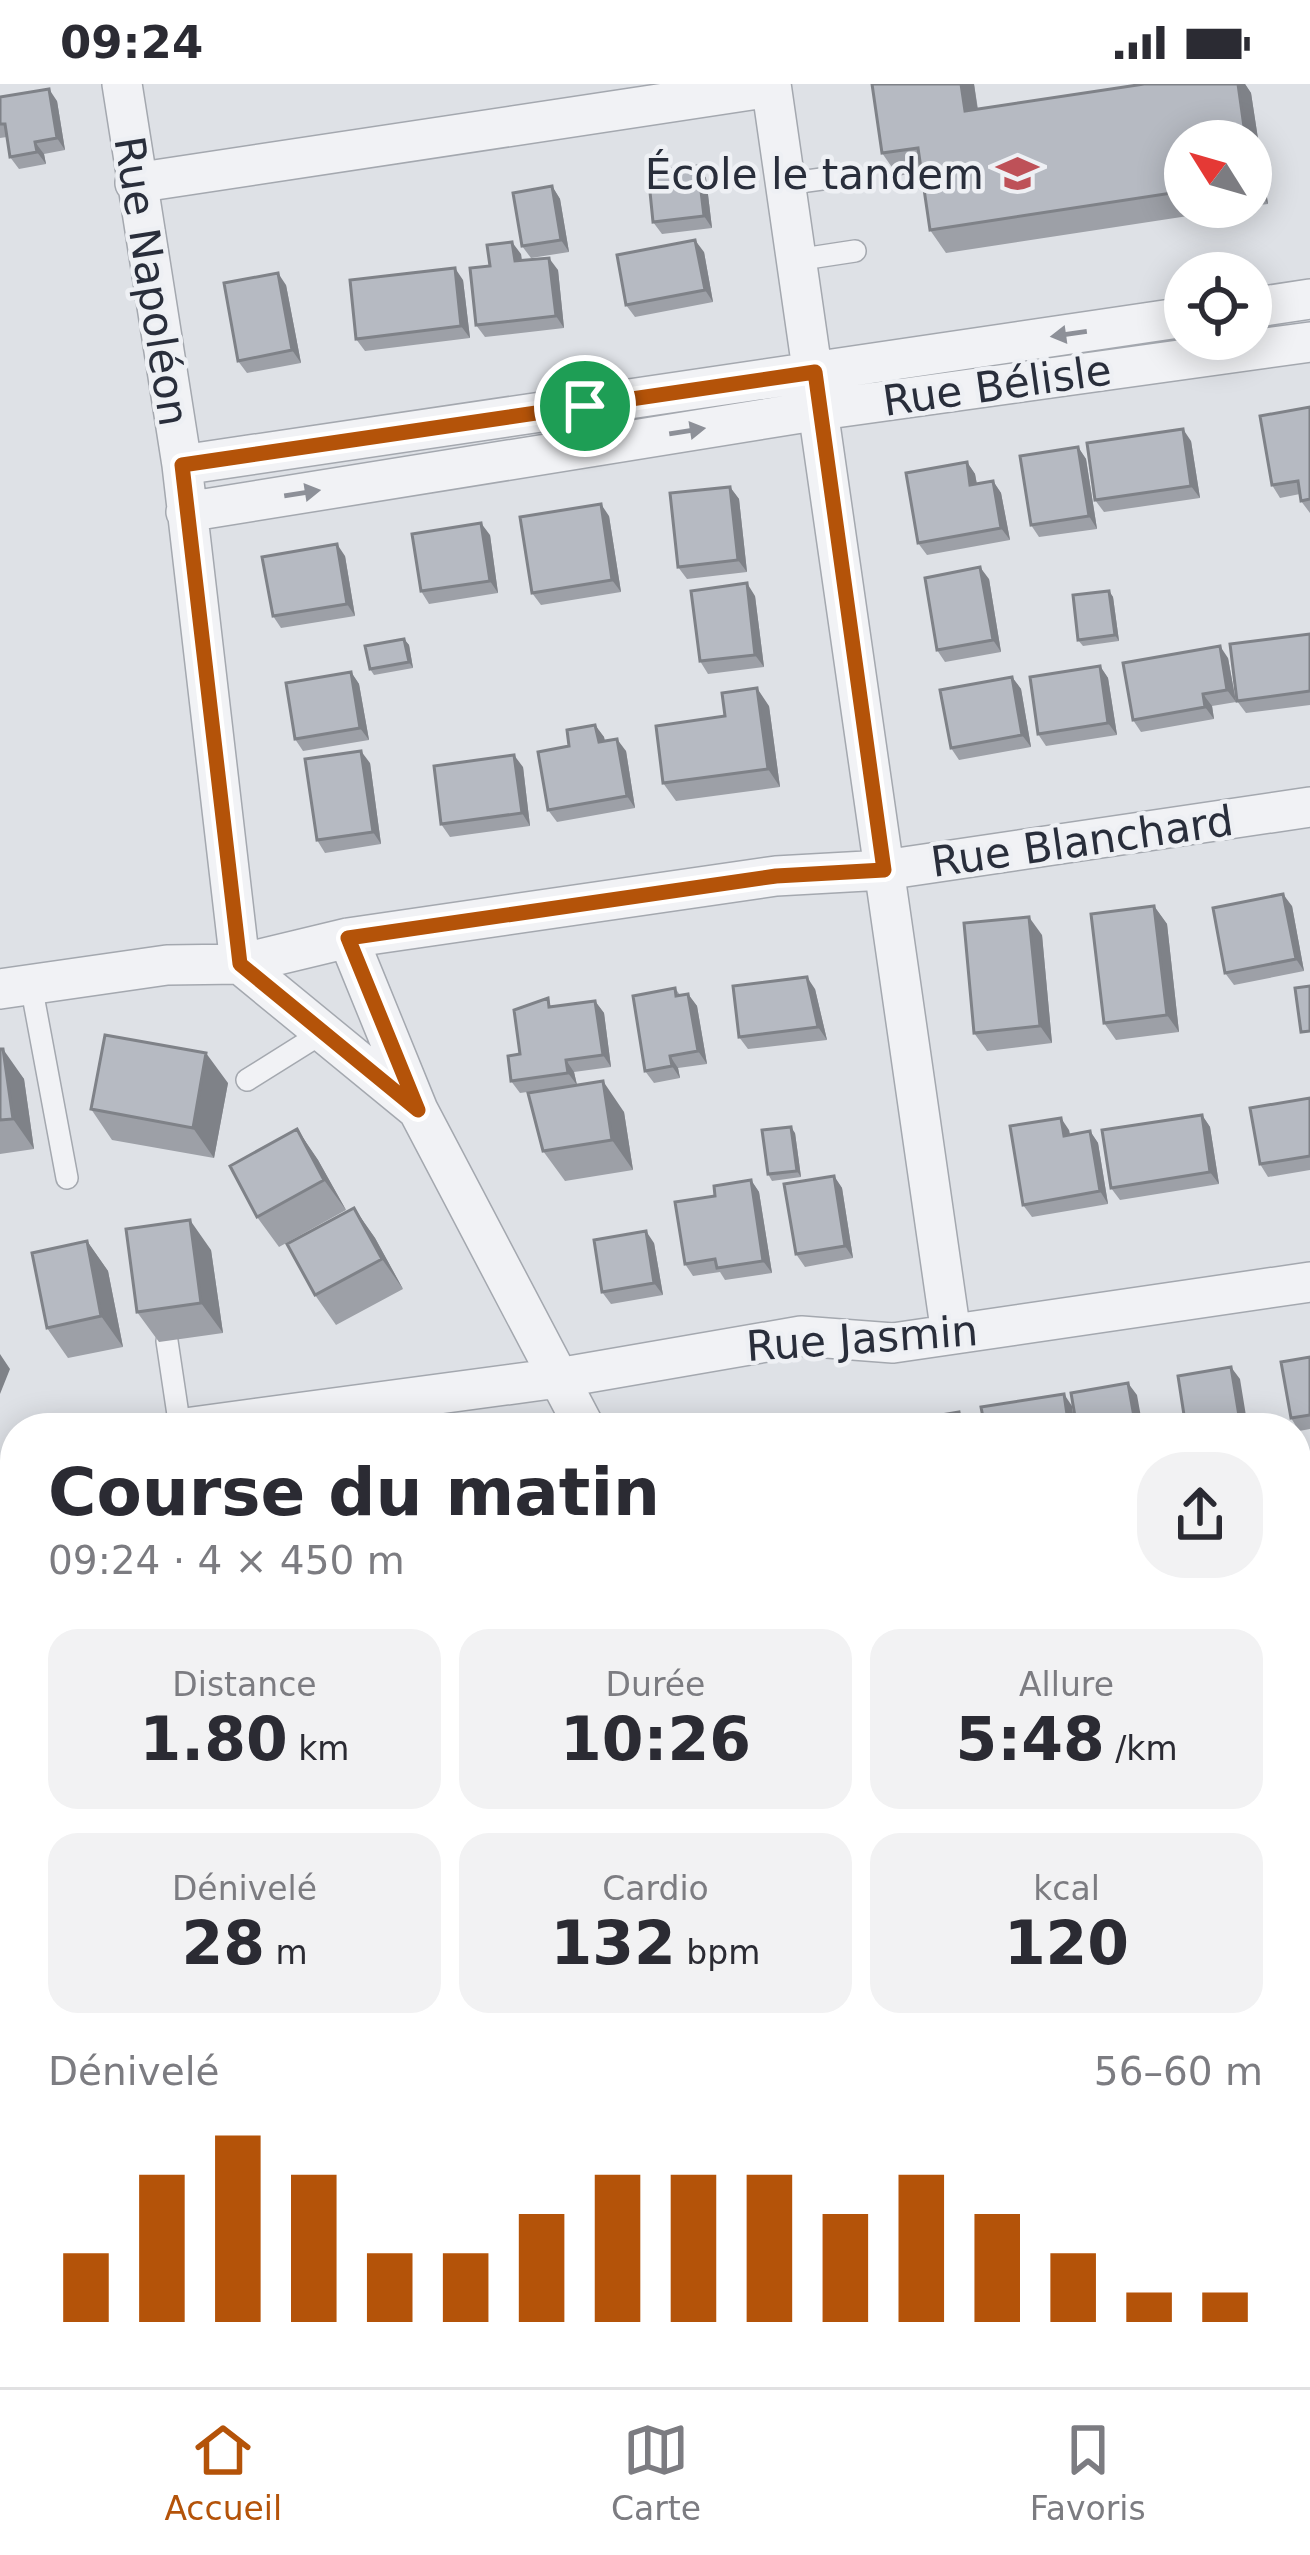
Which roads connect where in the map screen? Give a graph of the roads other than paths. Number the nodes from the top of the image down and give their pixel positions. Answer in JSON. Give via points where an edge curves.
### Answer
{"nodes":[{"id":1,"x":122,"y":84,"type":"edge"},
{"id":2,"x":771,"y":86,"type":"edge"},
{"id":3,"x":851,"y":175,"type":"dead end"},
{"id":4,"x":135,"y":182,"type":"junction"},
{"id":5,"x":785,"y":184,"type":"junction"},
{"id":6,"x":855,"y":250,"type":"dead end"},
{"id":7,"x":796,"y":260,"type":"junction"},
{"id":8,"x":1310,"y":299,"type":"edge"},
{"id":9,"x":1272,"y":305,"type":"edge"},
{"id":10,"x":1164,"y":321,"type":"edge"},
{"id":11,"x":1310,"y":342,"type":"edge"},
{"id":12,"x":818,"y":391,"type":"junction"},
{"id":13,"x":182,"y":465,"type":"junction"},
{"id":14,"x":186,"y":512,"type":"junction"},
{"id":15,"x":1310,"y":807,"type":"edge"},
{"id":16,"x":884,"y":870,"type":"junction"},
{"id":17,"x":348,"y":938,"type":"junction"},
{"id":18,"x":240,"y":964,"type":"junction"},
{"id":19,"x":15,"y":987,"type":"edge"},
{"id":20,"x":322,"y":1034,"type":"junction"},
{"id":21,"x":248,"y":1079,"type":"dead end"},
{"id":22,"x":418,"y":1110,"type":"junction"},
{"id":23,"x":67,"y":1178,"type":"dead end"},
{"id":24,"x":1310,"y":1282,"type":"edge"},
{"id":25,"x":951,"y":1334,"type":"junction"},
{"id":26,"x":167,"y":1341,"type":"edge"},
{"id":27,"x":557,"y":1378,"type":"junction"},
{"id":28,"x":180,"y":1413,"type":"edge"},
{"id":29,"x":295,"y":1413,"type":"edge"},
{"id":30,"x":577,"y":1413,"type":"edge"}],
"edges":[{"from":1,"to":4,"type":"street","name":"Rue Napoléon"},
{"from":2,"to":4,"type":"street"},
{"from":2,"to":5,"type":"street"},
{"from":3,"to":5,"type":"lane"},
{"from":4,"to":13,"type":"street","name":"Rue Napoléon"},
{"from":5,"to":7,"type":"street"},
{"from":6,"to":7,"type":"lane"},
{"from":7,"to":12,"type":"street"},
{"from":8,"to":9,"type":"street"},
{"from":10,"to":12,"type":"street","name":"Rue Bélisle","one_way":true},
{"from":11,"to":12,"type":"street","name":"Rue Bélisle"},
{"from":12,"to":13,"type":"street","name":"Rue Bélisle"},
{"from":14,"to":12,"type":"street","name":"Rue Bélisle","one_way":true},
{"from":12,"to":16,"type":"street"},
{"from":13,"to":14,"type":"street","name":"Rue Napoléon"},
{"from":14,"to":18,"type":"street","name":"Rue Napoléon"},
{"from":15,"to":16,"type":"street","name":"Rue Blanchard"},
{"from":16,"to":17,"type":"street","name":"Rue Blanchard","via":[[776,876]]},
{"from":16,"to":25,"type":"street"},
{"from":17,"to":18,"type":"street","name":"Rue Blanchard"},
{"from":17,"to":22,"type":"street"},
{"from":18,"to":19,"type":"street","name":"Rue Blanchard","via":[[167,965]]},
{"from":18,"to":20,"type":"street"},
{"from":19,"to":23,"type":"lane"},
{"from":20,"to":21,"type":"lane"},
{"from":20,"to":22,"type":"street"},
{"from":22,"to":27,"type":"street"},
{"from":24,"to":25,"type":"street","name":"Rue Jasmin"},
{"from":25,"to":27,"type":"street","name":"Rue Jasmin","via":[[892,1342],[801,1336]]},
{"from":26,"to":28,"type":"lane"},
{"from":27,"to":29,"type":"street","name":"Rue Jasmin"},
{"from":27,"to":30,"type":"street"}]}
